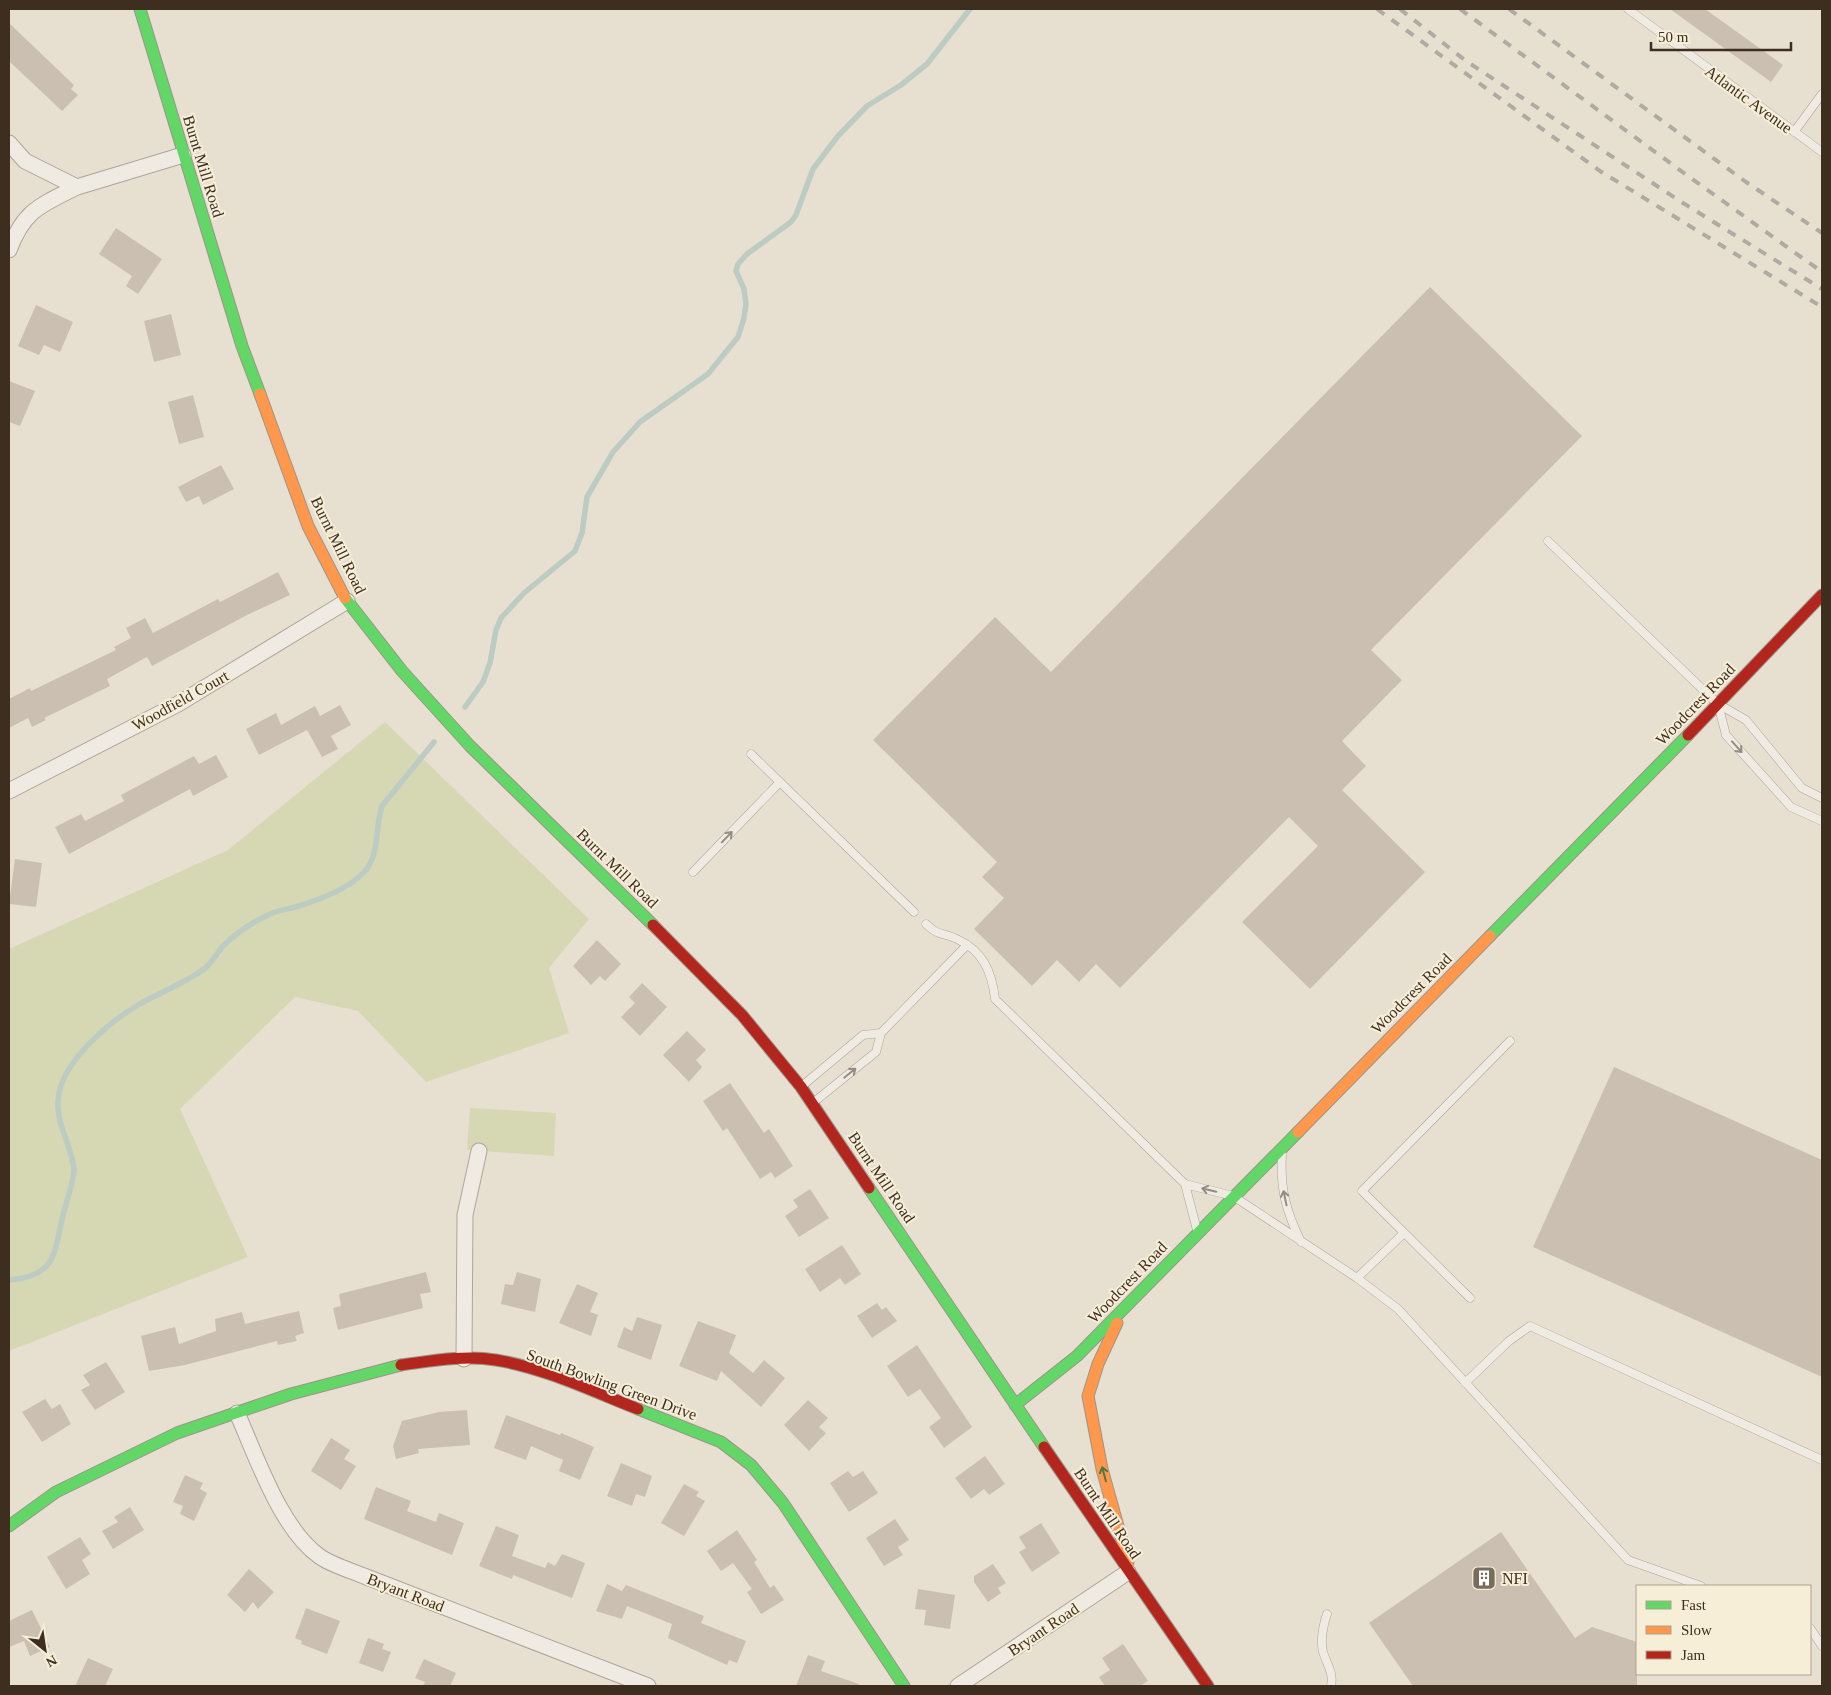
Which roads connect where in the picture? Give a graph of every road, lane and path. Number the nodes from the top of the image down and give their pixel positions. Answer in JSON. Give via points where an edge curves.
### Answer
{"nodes":[{"id":1,"x":140,"y":9,"type":"edge"},
{"id":2,"x":1628,"y":9,"type":"edge"},
{"id":3,"x":1822,"y":94,"type":"edge"},
{"id":4,"x":1794,"y":132,"type":"junction"},
{"id":5,"x":9,"y":143,"type":"edge"},
{"id":6,"x":1822,"y":152,"type":"edge"},
{"id":7,"x":183,"y":155,"type":"junction"},
{"id":8,"x":77,"y":187,"type":"junction"},
{"id":9,"x":9,"y":250,"type":"edge"},
{"id":10,"x":1548,"y":541,"type":"dead end"},
{"id":11,"x":1822,"y":595,"type":"edge"},
{"id":12,"x":347,"y":601,"type":"junction"},
{"id":13,"x":1718,"y":704,"type":"junction"},
{"id":14,"x":752,"y":754,"type":"dead end"},
{"id":15,"x":780,"y":782,"type":"junction"},
{"id":16,"x":9,"y":791,"type":"edge"},
{"id":17,"x":1822,"y":798,"type":"edge"},
{"id":18,"x":1822,"y":820,"type":"edge"},
{"id":19,"x":693,"y":872,"type":"dead end"},
{"id":20,"x":914,"y":912,"type":"dead end"},
{"id":21,"x":926,"y":924,"type":"dead end"},
{"id":22,"x":967,"y":945,"type":"junction"},
{"id":23,"x":881,"y":1033,"type":"junction"},
{"id":24,"x":1510,"y":1041,"type":"dead end"},
{"id":25,"x":800,"y":1087,"type":"junction"},
{"id":26,"x":812,"y":1103,"type":"junction"},
{"id":27,"x":1282,"y":1146,"type":"junction"},
{"id":28,"x":479,"y":1151,"type":"dead end"},
{"id":29,"x":1185,"y":1184,"type":"junction"},
{"id":30,"x":1233,"y":1196,"type":"junction"},
{"id":31,"x":1198,"y":1232,"type":"junction"},
{"id":32,"x":1404,"y":1232,"type":"junction"},
{"id":33,"x":1302,"y":1244,"type":"junction"},
{"id":34,"x":1357,"y":1278,"type":"junction"},
{"id":35,"x":1470,"y":1298,"type":"dead end"},
{"id":36,"x":1124,"y":1308,"type":"junction"},
{"id":37,"x":464,"y":1359,"type":"junction"},
{"id":38,"x":1465,"y":1383,"type":"junction"},
{"id":39,"x":1015,"y":1405,"type":"junction"},
{"id":40,"x":237,"y":1413,"type":"junction"},
{"id":41,"x":1822,"y":1460,"type":"edge"},
{"id":42,"x":9,"y":1526,"type":"edge"},
{"id":43,"x":1128,"y":1572,"type":"junction"},
{"id":44,"x":1698,"y":1585,"type":"edge"},
{"id":45,"x":1327,"y":1614,"type":"dead end"},
{"id":46,"x":1811,"y":1630,"type":"edge"},
{"id":47,"x":1822,"y":1646,"type":"edge"},
{"id":48,"x":648,"y":1686,"type":"edge"},
{"id":49,"x":904,"y":1686,"type":"edge"},
{"id":50,"x":958,"y":1686,"type":"edge"},
{"id":51,"x":1208,"y":1686,"type":"edge"},
{"id":52,"x":1331,"y":1686,"type":"edge"}],
"edges":[{"from":1,"to":7,"type":"main road","name":"Burnt Mill Road"},
{"from":2,"to":4,"type":"lane","name":"Atlantic Avenue"},
{"from":3,"to":4,"type":"lane"},
{"from":4,"to":6,"type":"lane","name":"Atlantic Avenue"},
{"from":5,"to":8,"type":"street","via":[[25,160]]},
{"from":7,"to":8,"type":"street"},
{"from":7,"to":12,"type":"main road","name":"Burnt Mill Road","via":[[242,346],[305,517]]},
{"from":8,"to":9,"type":"street","via":[[36,207],[16,232]]},
{"from":10,"to":13,"type":"lane"},
{"from":11,"to":13,"type":"main road","name":"Woodcrest Road"},
{"from":12,"to":16,"type":"street","name":"Woodfield Court","via":[[178,704]]},
{"from":12,"to":25,"type":"main road","name":"Burnt Mill Road","via":[[402,671],[470,746],[742,1015]]},
{"from":13,"to":17,"type":"lane","via":[[1746,720],[1802,788]]},
{"from":13,"to":18,"type":"lane","one_way":true,"via":[[1726,735],[1791,807]]},
{"from":13,"to":27,"type":"main road","name":"Woodcrest Road"},
{"from":14,"to":15,"type":"lane"},
{"from":19,"to":15,"type":"lane","one_way":true},
{"from":15,"to":20,"type":"lane"},
{"from":21,"to":22,"type":"lane","via":[[937,934],[956,938]]},
{"from":22,"to":23,"type":"lane"},
{"from":22,"to":29,"type":"lane","via":[[985,962],[993,980],[995,999]]},
{"from":23,"to":25,"type":"lane","via":[[863,1035]]},
{"from":26,"to":23,"type":"lane","one_way":true,"via":[[876,1052]]},
{"from":24,"to":32,"type":"lane","via":[[1362,1191]]},
{"from":25,"to":26,"type":"main road","name":"Burnt Mill Road"},
{"from":26,"to":39,"type":"main road","name":"Burnt Mill Road"},
{"from":27,"to":30,"type":"main road","name":"Woodcrest Road"},
{"from":33,"to":27,"type":"lane","one_way":true,"via":[[1284,1197]]},
{"from":28,"to":37,"type":"street","via":[[465,1214]]},
{"from":30,"to":29,"type":"lane","one_way":true},
{"from":29,"to":31,"type":"lane"},
{"from":30,"to":31,"type":"main road","name":"Woodcrest Road"},
{"from":30,"to":33,"type":"lane"},
{"from":31,"to":36,"type":"main road","name":"Woodcrest Road"},
{"from":32,"to":34,"type":"lane"},
{"from":32,"to":35,"type":"lane"},
{"from":33,"to":34,"type":"lane"},
{"from":34,"to":38,"type":"lane","via":[[1398,1309]]},
{"from":36,"to":39,"type":"main road","name":"Woodcrest Road","via":[[1077,1356]]},
{"from":43,"to":36,"type":"main road","one_way":true,"via":[[1129,1565],[1102,1469],[1088,1396],[1098,1364]]},
{"from":37,"to":40,"type":"main road","name":"South Bowling Green Drive","via":[[449,1358],[391,1367]]},
{"from":37,"to":49,"type":"main road","name":"South Bowling Green Drive","via":[[496,1360],[550,1374],[721,1442],[751,1464],[783,1503]]},
{"from":38,"to":41,"type":"lane","via":[[1509,1341],[1530,1326]]},
{"from":38,"to":44,"type":"lane","via":[[1628,1560]]},
{"from":39,"to":43,"type":"main road","name":"Burnt Mill Road"},
{"from":40,"to":42,"type":"main road","name":"South Bowling Green Drive","via":[[177,1433],[56,1492]]},
{"from":40,"to":48,"type":"street","name":"Bryant Road","via":[[276,1500],[299,1536],[319,1556]]},
{"from":43,"to":50,"type":"street","name":"Bryant Road"},
{"from":43,"to":51,"type":"main road","name":"Burnt Mill Road"},
{"from":45,"to":52,"type":"lane","via":[[1322,1632],[1323,1652],[1330,1670]]},
{"from":46,"to":47,"type":"lane"}]}
